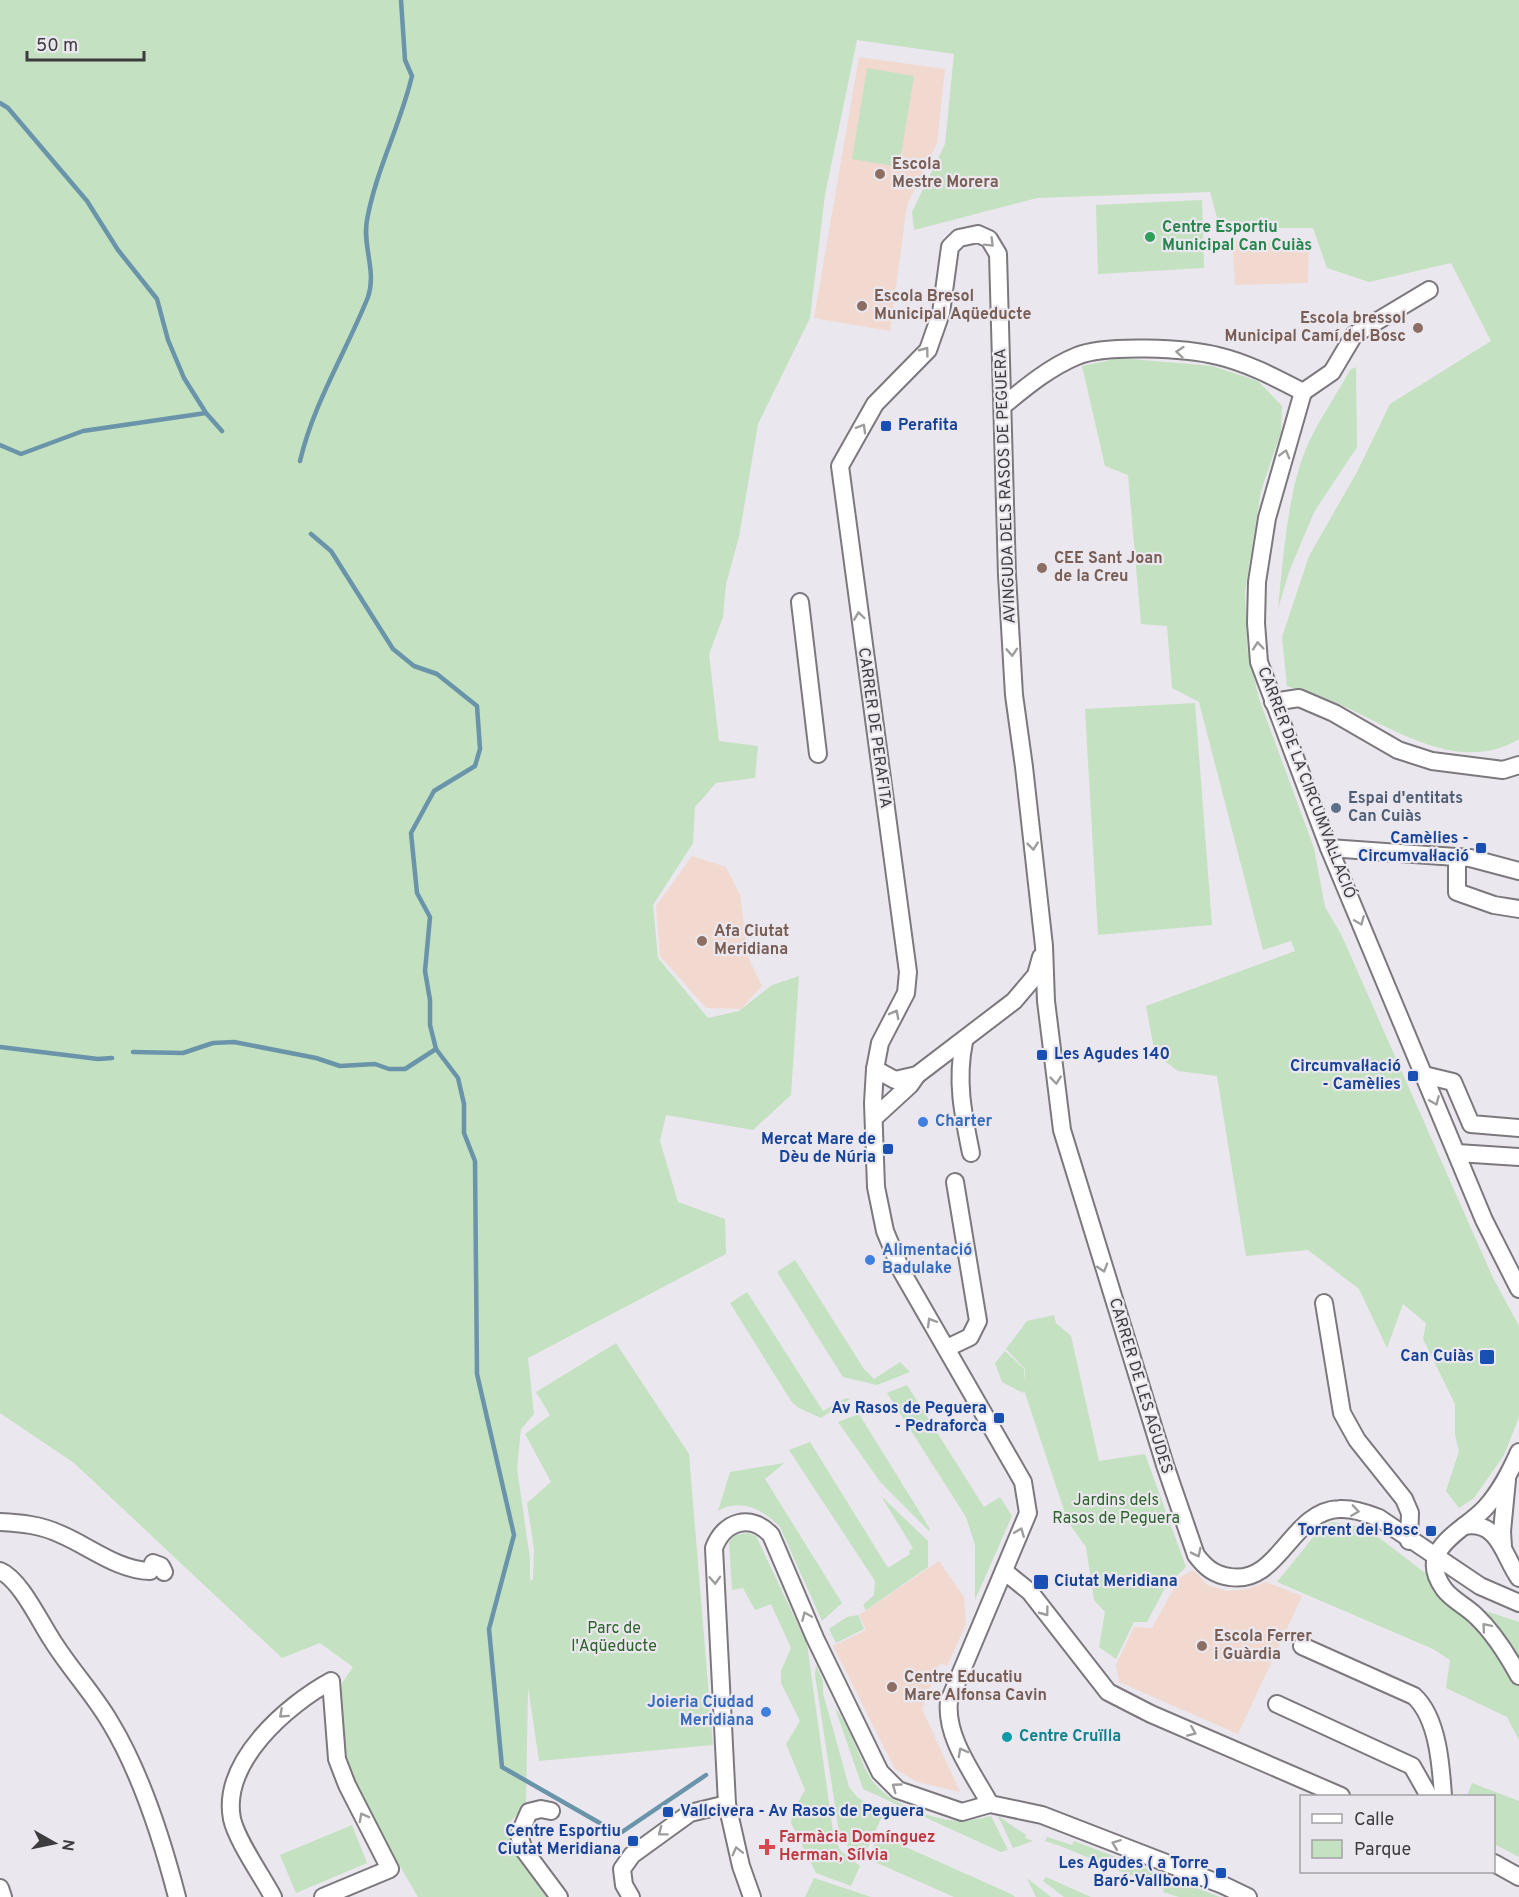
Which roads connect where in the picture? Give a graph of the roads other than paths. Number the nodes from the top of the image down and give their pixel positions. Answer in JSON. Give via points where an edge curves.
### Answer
{"nodes":[{"id":1,"x":1429,"y":290,"type":"dead end"},
{"id":2,"x":1303,"y":392,"type":"junction"},
{"id":3,"x":885,"y":394,"type":"joint"},
{"id":4,"x":1004,"y":405,"type":"junction"},
{"id":5,"x":800,"y":602,"type":"dead end"},
{"id":6,"x":1273,"y":702,"type":"junction"},
{"id":7,"x":818,"y":753,"type":"dead end"},
{"id":8,"x":1519,"y":765,"type":"edge"},
{"id":9,"x":1329,"y":848,"type":"junction"},
{"id":10,"x":1457,"y":857,"type":"junction"},
{"id":11,"x":1519,"y":871,"type":"edge"},
{"id":12,"x":1519,"y":909,"type":"edge"},
{"id":13,"x":1044,"y":946,"type":"junction"},
{"id":14,"x":1046,"y":1001,"type":"junction"},
{"id":15,"x":1014,"y":1002,"type":"junction"},
{"id":16,"x":964,"y":1041,"type":"junction"},
{"id":17,"x":875,"y":1069,"type":"junction"},
{"id":18,"x":917,"y":1075,"type":"junction"},
{"id":19,"x":1424,"y":1075,"type":"junction"},
{"id":20,"x":874,"y":1118,"type":"junction"},
{"id":21,"x":1519,"y":1128,"type":"edge"},
{"id":22,"x":971,"y":1153,"type":"dead end"},
{"id":23,"x":1457,"y":1153,"type":"junction"},
{"id":24,"x":1519,"y":1156,"type":"edge"},
{"id":25,"x":954,"y":1182,"type":"dead end"},
{"id":26,"x":1519,"y":1288,"type":"edge"},
{"id":27,"x":1324,"y":1303,"type":"dead end"},
{"id":28,"x":947,"y":1348,"type":"junction"},
{"id":29,"x":1519,"y":1452,"type":"edge"},
{"id":30,"x":1507,"y":1479,"type":"junction"},
{"id":31,"x":0,"y":1522,"type":"edge"},
{"id":32,"x":1464,"y":1526,"type":"junction"},
{"id":33,"x":1409,"y":1541,"type":"junction"},
{"id":34,"x":1503,"y":1548,"type":"junction"},
{"id":35,"x":1436,"y":1558,"type":"junction"},
{"id":36,"x":0,"y":1571,"type":"edge"},
{"id":37,"x":1004,"y":1571,"type":"junction"},
{"id":38,"x":164,"y":1572,"type":"dead end"},
{"id":39,"x":1519,"y":1578,"type":"edge"},
{"id":40,"x":1519,"y":1603,"type":"edge"},
{"id":41,"x":1302,"y":1646,"type":"dead end"},
{"id":42,"x":1519,"y":1676,"type":"edge"},
{"id":43,"x":1277,"y":1704,"type":"dead end"},
{"id":44,"x":1336,"y":1795,"type":"edge"},
{"id":45,"x":1428,"y":1795,"type":"edge"},
{"id":46,"x":1443,"y":1795,"type":"edge"},
{"id":47,"x":727,"y":1804,"type":"junction"},
{"id":48,"x":990,"y":1804,"type":"junction"},
{"id":49,"x":551,"y":1811,"type":"dead end"},
{"id":50,"x":1495,"y":1864,"type":"edge"},
{"id":51,"x":1519,"y":1877,"type":"edge"},
{"id":52,"x":0,"y":1888,"type":"edge"},
{"id":53,"x":3,"y":1897,"type":"edge"},
{"id":54,"x":177,"y":1897,"type":"edge"},
{"id":55,"x":273,"y":1897,"type":"edge"},
{"id":56,"x":323,"y":1897,"type":"edge"},
{"id":57,"x":559,"y":1897,"type":"edge"},
{"id":58,"x":631,"y":1897,"type":"edge"},
{"id":59,"x":752,"y":1897,"type":"edge"},
{"id":60,"x":1248,"y":1897,"type":"edge"}],
"edges":[{"from":1,"to":2,"type":"street","via":[[1354,335],[1332,372]]},
{"from":2,"to":4,"type":"street","one_way":true,"via":[[1267,373],[1217,356],[1125,348],[1096,350],[1061,364]]},
{"from":6,"to":2,"type":"street","name":"CARRER DE LA CIRCUMVAL·LACIÓ","one_way":true,"via":[[1259,662],[1257,582],[1267,518]]},
{"from":3,"to":4,"type":"street","name":"AVINGUDA DELS RASOS DE PEGUERA","one_way":true,"via":[[928,350],[937,330],[950,247],[959,238],[978,234],[989,239],[998,254]]},
{"from":17,"to":3,"type":"street","name":"CARRER DE PERAFITA","one_way":true,"via":[[880,1043],[906,993],[908,972],[840,466],[875,404]]},
{"from":4,"to":13,"type":"street","name":"AVINGUDA DELS RASOS DE PEGUERA","one_way":true,"via":[[1014,695]]},
{"from":5,"to":7,"type":"street"},
{"from":6,"to":8,"type":"street","via":[[1299,698],[1398,750],[1431,761],[1503,770]]},
{"from":6,"to":9,"type":"street","name":"CARRER DE LA CIRCUMVAL·LACIÓ"},
{"from":9,"to":10,"type":"street"},
{"from":9,"to":19,"type":"street","name":"CARRER DE LA CIRCUMVAL·LACIÓ","one_way":true},
{"from":10,"to":11,"type":"street"},
{"from":10,"to":12,"type":"street","via":[[1457,892]]},
{"from":13,"to":14,"type":"street","name":"AVINGUDA DELS RASOS DE PEGUERA"},
{"from":13,"to":15,"type":"street","name":"AVINGUDA DELS RASOS DE PEGUERA","via":[[1036,975]]},
{"from":14,"to":15,"type":"street","via":[[1035,997]]},
{"from":14,"to":33,"type":"street","name":"CARRER DE LES AGUDES","one_way":true,"via":[[1062,1130],[1196,1555],[1205,1567],[1219,1575],[1243,1578],[1260,1572],[1307,1522],[1337,1509],[1379,1518]]},
{"from":15,"to":16,"type":"street","name":"AVINGUDA DELS RASOS DE PEGUERA"},
{"from":16,"to":18,"type":"street","name":"AVINGUDA DELS RASOS DE PEGUERA"},
{"from":16,"to":22,"type":"street","via":[[959,1091]]},
{"from":17,"to":18,"type":"street","via":[[895,1080]]},
{"from":17,"to":20,"type":"street"},
{"from":18,"to":20,"type":"street","name":"AVINGUDA DELS RASOS DE PEGUERA"},
{"from":19,"to":21,"type":"street","via":[[1453,1082],[1471,1124]]},
{"from":19,"to":23,"type":"street","name":"CARRER DE LA CIRCUMVAL·LACIÓ","one_way":true},
{"from":28,"to":20,"type":"street","one_way":true,"via":[[902,1272],[885,1231],[876,1187]]},
{"from":23,"to":24,"type":"street"},
{"from":23,"to":26,"type":"street","name":"CARRER DE LA CIRCUMVAL·LACIÓ","via":[[1495,1246]]},
{"from":25,"to":28,"type":"street","via":[[978,1321],[970,1337]]},
{"from":27,"to":33,"type":"street","via":[[1342,1413],[1357,1440],[1404,1499],[1410,1513]]},
{"from":37,"to":28,"type":"street","one_way":true,"via":[[1028,1513],[1023,1482]]},
{"from":29,"to":30,"type":"street"},
{"from":30,"to":32,"type":"street","via":[[1485,1508]]},
{"from":30,"to":34,"type":"street"},
{"from":31,"to":38,"type":"street","via":[[34,1525],[125,1567],[150,1571],[153,1563]]},
{"from":32,"to":34,"type":"street","via":[[1486,1527]]},
{"from":32,"to":35,"type":"street","via":[[1444,1542]]},
{"from":33,"to":35,"type":"street","name":"CARRER DE LES AGUDES"},
{"from":34,"to":39,"type":"street"},
{"from":35,"to":40,"type":"street","name":"CARRER DE LES AGUDES","via":[[1495,1594]]},
{"from":42,"to":35,"type":"street","one_way":true,"via":[[1489,1630],[1442,1586],[1435,1568]]},
{"from":36,"to":54,"type":"street","via":[[27,1600],[125,1748]]},
{"from":37,"to":44,"type":"street","one_way":true,"via":[[1030,1593],[1108,1692]]},
{"from":48,"to":37,"type":"street","one_way":true,"via":[[954,1737],[948,1711]]},
{"from":41,"to":46,"type":"street","via":[[1420,1701],[1435,1741]]},
{"from":43,"to":45,"type":"street","via":[[1412,1766]]},
{"from":48,"to":47,"type":"street","one_way":true,"via":[[962,1812],[911,1796],[880,1772],[771,1535],[750,1522],[725,1528],[714,1548]]},
{"from":47,"to":58,"type":"street","one_way":true,"via":[[690,1813],[632,1855],[622,1869]]},
{"from":59,"to":47,"type":"street","one_way":true},
{"from":60,"to":48,"type":"street","one_way":true,"via":[[1042,1815]]},
{"from":49,"to":57,"type":"street","via":[[529,1812],[519,1835],[524,1850]]},
{"from":50,"to":51,"type":"street"},
{"from":52,"to":53,"type":"street"},
{"from":56,"to":55,"type":"street","one_way":true,"via":[[390,1869],[337,1760],[331,1681],[278,1718],[244,1764],[232,1793],[233,1821]]}]}
